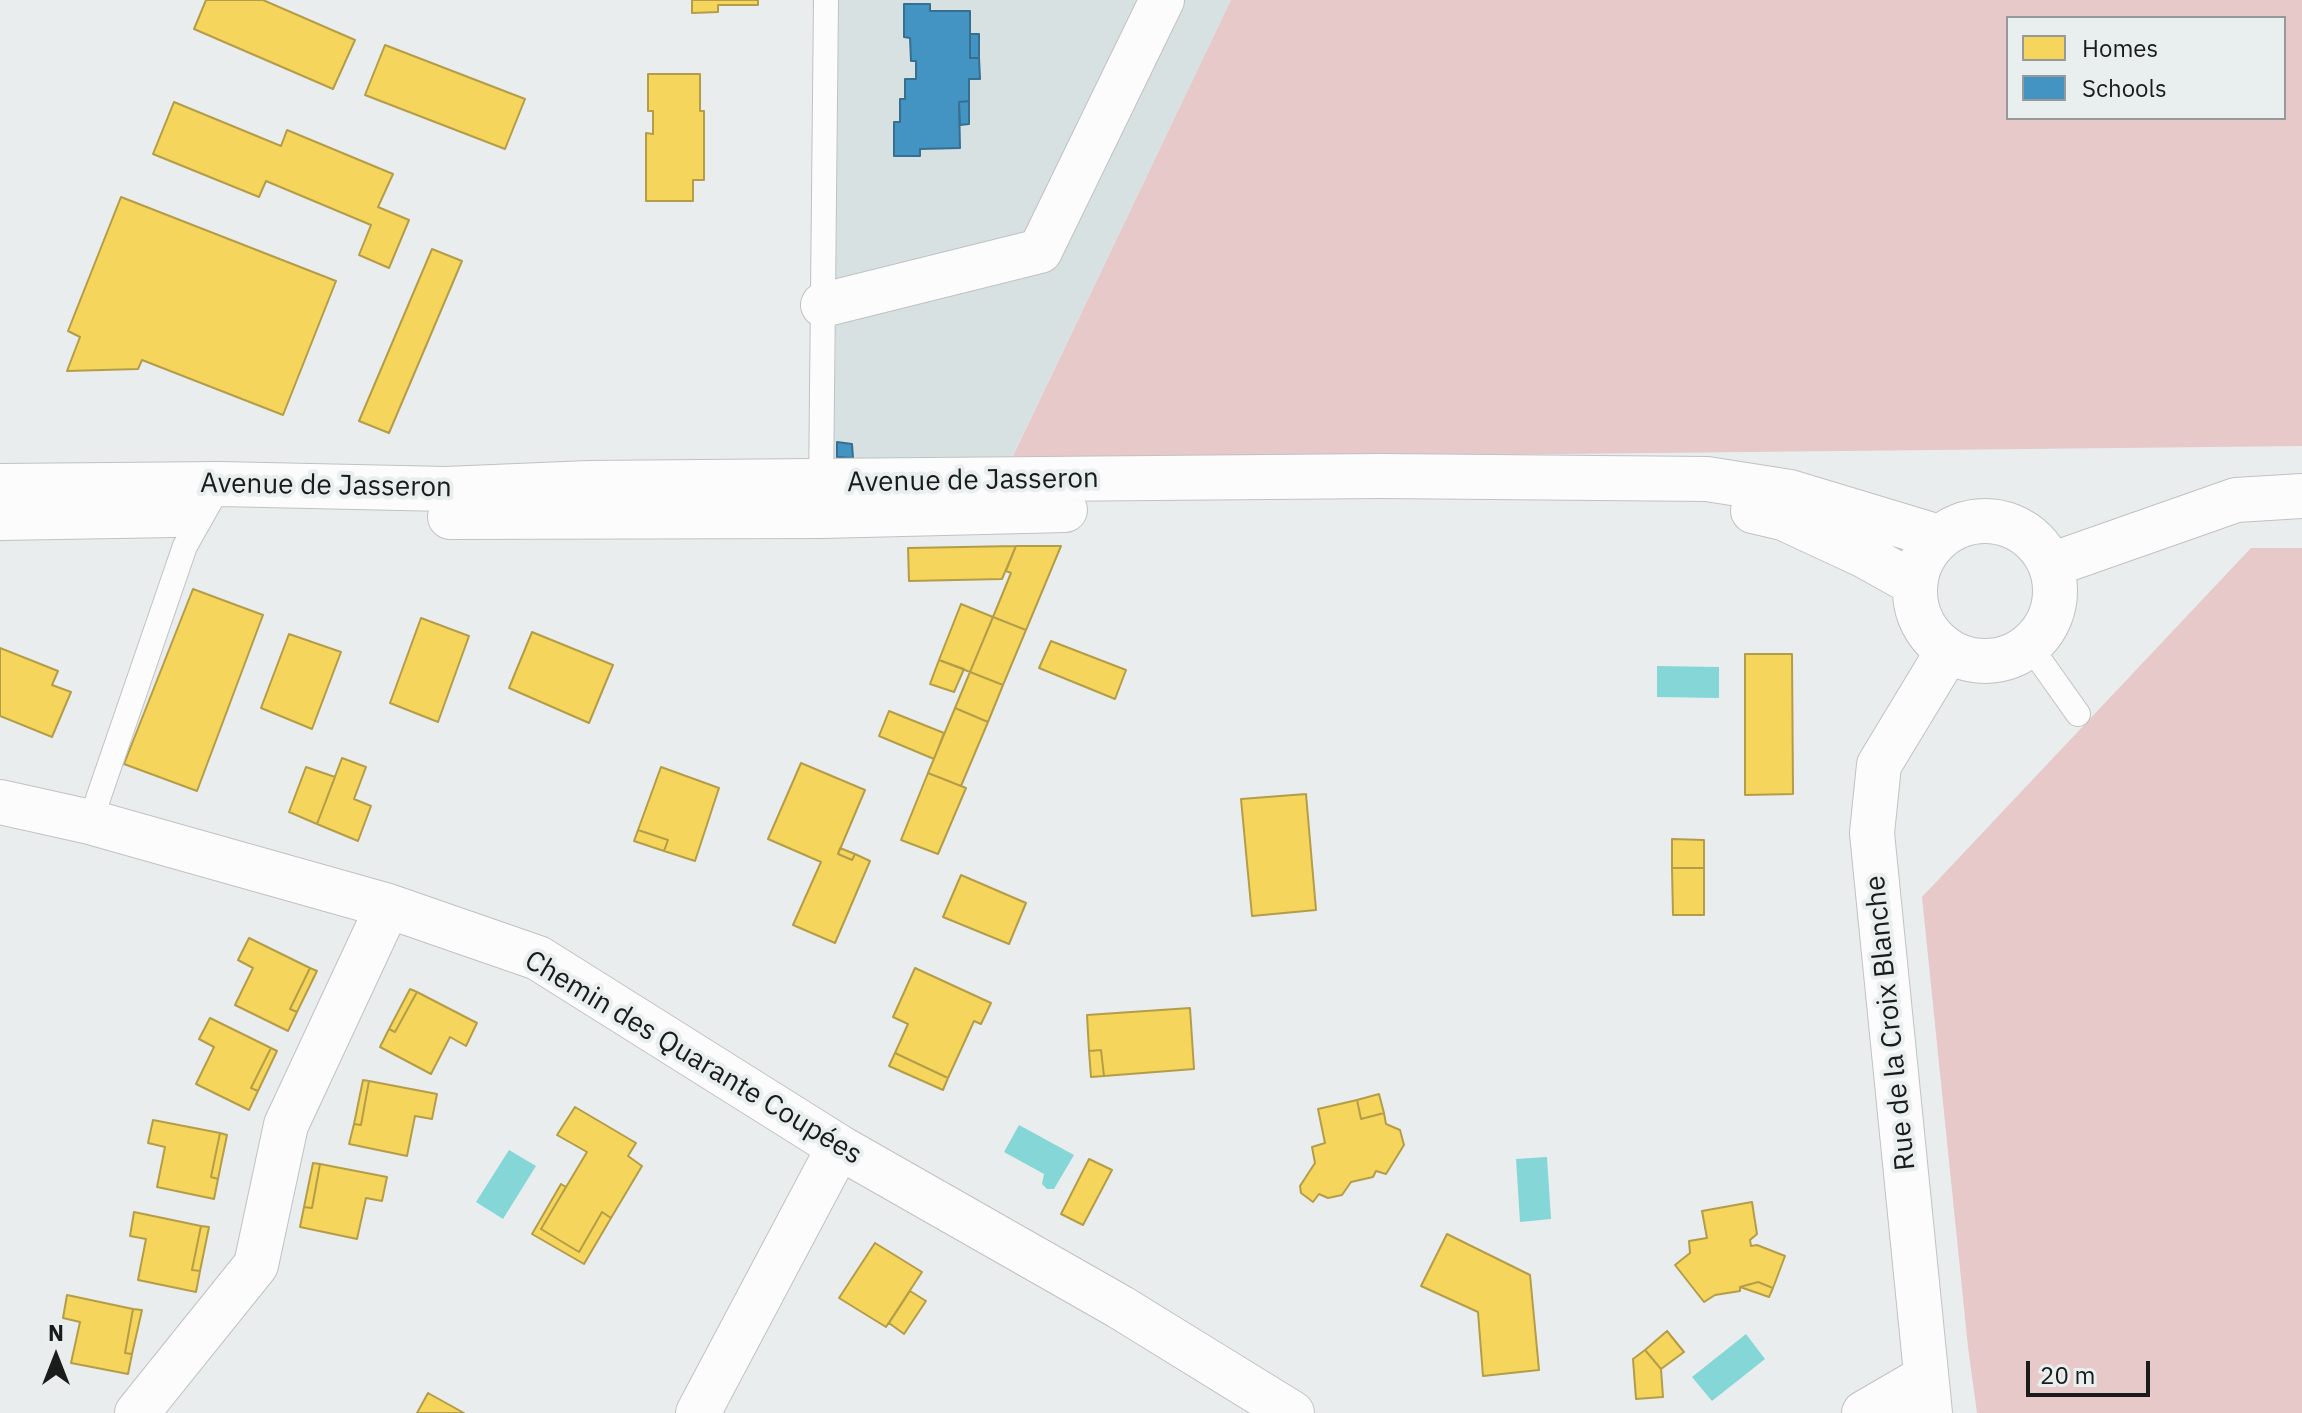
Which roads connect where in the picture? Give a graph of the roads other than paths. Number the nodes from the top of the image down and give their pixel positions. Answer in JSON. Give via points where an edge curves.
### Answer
{"nodes":[{"id":1,"x":826,"y":0,"type":"edge"},
{"id":2,"x":1162,"y":0,"type":"edge"},
{"id":3,"x":823,"y":305,"type":"junction"},
{"id":4,"x":0,"y":486,"type":"edge"},
{"id":5,"x":2302,"y":496,"type":"edge"},
{"id":6,"x":210,"y":499,"type":"junction"},
{"id":7,"x":821,"y":499,"type":"junction"},
{"id":8,"x":0,"y":518,"type":"edge"},
{"id":9,"x":1939,"y":537,"type":"junction"},
{"id":10,"x":2051,"y":565,"type":"junction"},
{"id":11,"x":1915,"y":584,"type":"junction"},
{"id":12,"x":2029,"y":645,"type":"junction"},
{"id":13,"x":1948,"y":651,"type":"junction"},
{"id":14,"x":2078,"y":714,"type":"dead end"},
{"id":15,"x":0,"y":802,"type":"edge"},
{"id":16,"x":90,"y":822,"type":"junction"},
{"id":17,"x":388,"y":906,"type":"junction"},
{"id":18,"x":839,"y":1147,"type":"junction"},
{"id":19,"x":1928,"y":1395,"type":"edge"},
{"id":20,"x":137,"y":1413,"type":"edge"},
{"id":21,"x":698,"y":1413,"type":"edge"},
{"id":22,"x":1292,"y":1413,"type":"edge"},
{"id":23,"x":1864,"y":1413,"type":"edge"}],
"edges":[{"from":1,"to":3,"type":"lane"},
{"from":2,"to":3,"type":"main road","via":[[1040,251]]},
{"from":3,"to":7,"type":"lane"},
{"from":4,"to":6,"type":"main road","name":"Avenue de Jasseron"},
{"from":5,"to":10,"type":"main road","via":[[2236,500]]},
{"from":6,"to":7,"type":"main road","name":"Avenue de Jasseron"},
{"from":6,"to":8,"type":"main road","name":"Avenue de Jasseron"},
{"from":6,"to":16,"type":"lane","via":[[185,546]]},
{"from":7,"to":9,"type":"main road","name":"Avenue de Jasseron","via":[[1382,476],[1707,479],[1790,492]]},
{"from":7,"to":11,"type":"main road","name":"Avenue de Jasseron","via":[[1707,500],[1783,518]]},
{"from":9,"to":10,"type":"main road","via":[[1961,525],[2009,525],[2038,544]]},
{"from":9,"to":11,"type":"main road","via":[[1918,567]]},
{"from":10,"to":12,"type":"main road","via":[[2052,613]]},
{"from":11,"to":13,"type":"main road","via":[[1918,613]]},
{"from":12,"to":13,"type":"main road","via":[[1995,661],[1971,660]]},
{"from":12,"to":14,"type":"lane"},
{"from":13,"to":19,"type":"main road","name":"Rue de la Croix Blanche","via":[[1879,765],[1872,833]]},
{"from":15,"to":16,"type":"main road","name":"Chemin des Quarante Coupées"},
{"from":16,"to":17,"type":"main road","name":"Chemin des Quarante Coupées"},
{"from":17,"to":18,"type":"main road","name":"Chemin des Quarante Coupées","via":[[538,958]]},
{"from":17,"to":20,"type":"main road","via":[[286,1125],[256,1265]]},
{"from":18,"to":21,"type":"main road"},
{"from":18,"to":22,"type":"main road","name":"Chemin des Quarante Coupées","via":[[1120,1307]]},
{"from":19,"to":23,"type":"main road"}]}
